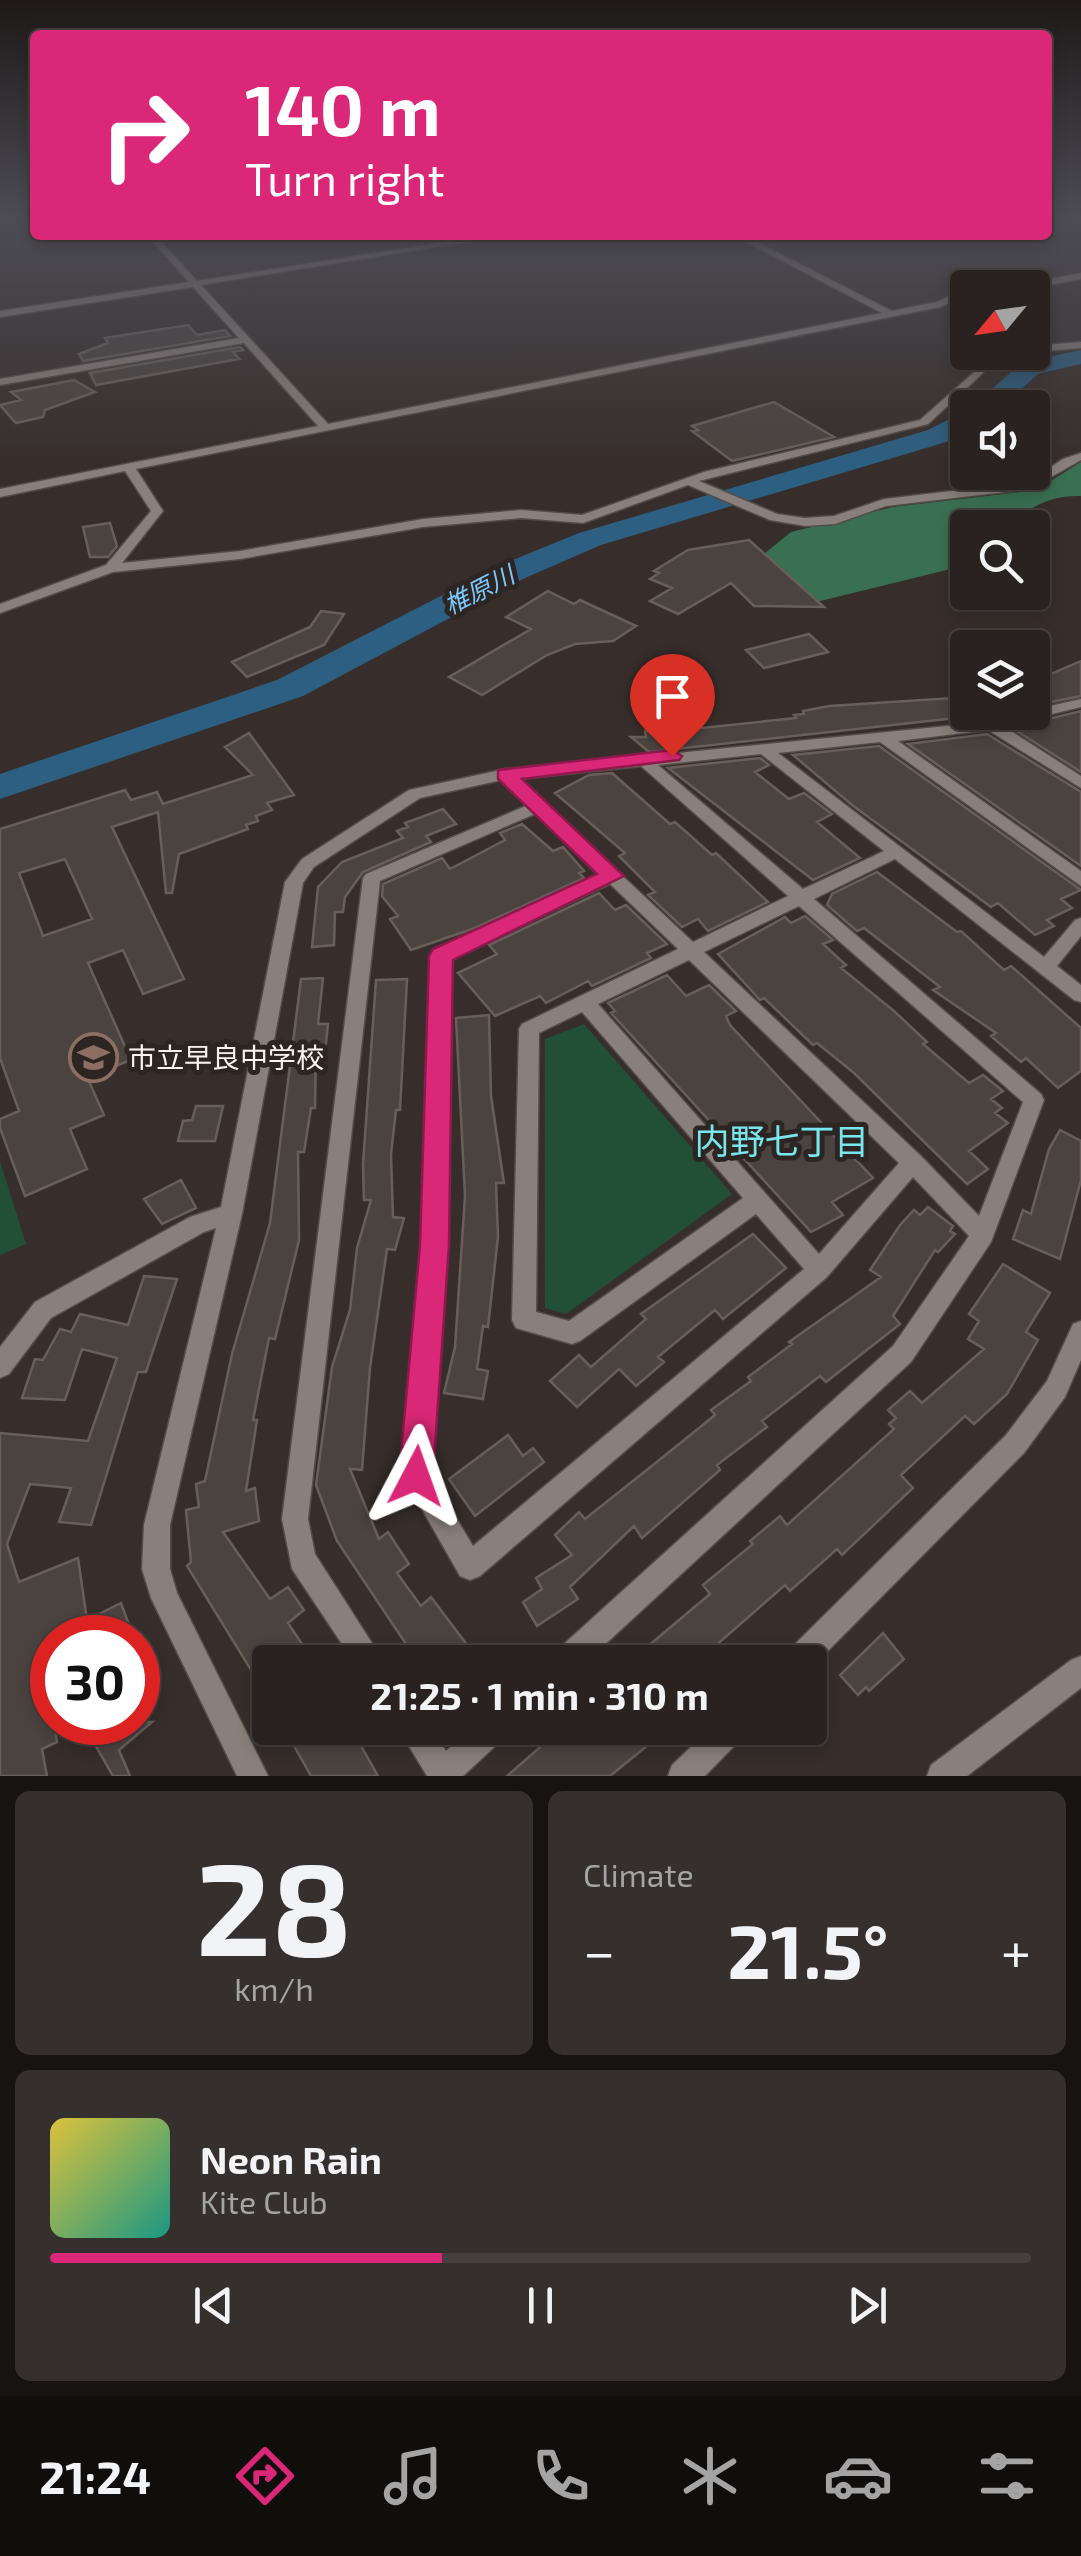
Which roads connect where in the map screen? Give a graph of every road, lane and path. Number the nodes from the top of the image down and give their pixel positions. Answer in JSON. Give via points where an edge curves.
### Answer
{"nodes":[{"id":1,"x":92,"y":300,"type":"edge"},
{"id":2,"x":209,"y":300,"type":"edge"},
{"id":3,"x":864,"y":300,"type":"edge"},
{"id":4,"x":950,"y":300,"type":"edge"},
{"id":5,"x":0,"y":314,"type":"edge"},
{"id":6,"x":892,"y":314,"type":"junction"},
{"id":7,"x":246,"y":340,"type":"junction"},
{"id":8,"x":1081,"y":345,"type":"edge"},
{"id":9,"x":1050,"y":347,"type":"edge"},
{"id":10,"x":981,"y":370,"type":"edge"},
{"id":11,"x":0,"y":382,"type":"edge"},
{"id":12,"x":326,"y":428,"type":"junction"},
{"id":13,"x":1081,"y":456,"type":"edge"},
{"id":14,"x":129,"y":468,"type":"junction"},
{"id":15,"x":688,"y":481,"type":"junction"},
{"id":16,"x":0,"y":494,"type":"edge"},
{"id":17,"x":111,"y":568,"type":"junction"},
{"id":18,"x":0,"y":608,"type":"edge"},
{"id":19,"x":1081,"y":702,"type":"edge"},
{"id":20,"x":1050,"y":710,"type":"edge"},
{"id":21,"x":950,"y":729,"type":"edge"},
{"id":22,"x":998,"y":730,"type":"edge"},
{"id":23,"x":883,"y":737,"type":"junction"},
{"id":24,"x":764,"y":749,"type":"junction"},
{"id":25,"x":642,"y":758,"type":"junction"},
{"id":26,"x":505,"y":774,"type":"junction"},
{"id":27,"x":1081,"y":783,"type":"edge"},
{"id":28,"x":539,"y":806,"type":"junction"},
{"id":29,"x":898,"y":851,"type":"junction"},
{"id":30,"x":613,"y":876,"type":"junction"},
{"id":31,"x":1081,"y":880,"type":"edge"},
{"id":32,"x":801,"y":897,"type":"junction"},
{"id":33,"x":1081,"y":924,"type":"edge"},
{"id":34,"x":691,"y":950,"type":"junction"},
{"id":35,"x":1046,"y":967,"type":"junction"},
{"id":36,"x":1081,"y":994,"type":"edge"},
{"id":37,"x":585,"y":1002,"type":"junction"},
{"id":38,"x":913,"y":1162,"type":"junction"},
{"id":39,"x":758,"y":1200,"type":"junction"},
{"id":40,"x":231,"y":1214,"type":"junction"},
{"id":41,"x":983,"y":1235,"type":"junction"},
{"id":42,"x":819,"y":1270,"type":"junction"},
{"id":43,"x":1081,"y":1332,"type":"edge"},
{"id":44,"x":0,"y":1366,"type":"edge"},
{"id":45,"x":359,"y":1645,"type":"edge"},
{"id":46,"x":584,"y":1645,"type":"edge"},
{"id":47,"x":814,"y":1645,"type":"edge"},
{"id":48,"x":1081,"y":1670,"type":"edge"},
{"id":49,"x":424,"y":1745,"type":"edge"},
{"id":50,"x":475,"y":1745,"type":"edge"},
{"id":51,"x":715,"y":1745,"type":"edge"},
{"id":52,"x":253,"y":1776,"type":"edge"},
{"id":53,"x":683,"y":1776,"type":"edge"},
{"id":54,"x":942,"y":1776,"type":"edge"}],
"edges":[{"from":1,"to":5,"type":"street"},
{"from":2,"to":7,"type":"street"},
{"from":3,"to":6,"type":"street"},
{"from":4,"to":6,"type":"street"},
{"from":6,"to":12,"type":"street"},
{"from":7,"to":11,"type":"street"},
{"from":7,"to":12,"type":"street"},
{"from":8,"to":9,"type":"street"},
{"from":10,"to":15,"type":"street","via":[[924,422]]},
{"from":12,"to":14,"type":"street"},
{"from":13,"to":15,"type":"street","via":[[1030,486],[884,503],[835,520],[804,522]]},
{"from":14,"to":16,"type":"street"},
{"from":14,"to":17,"type":"street","via":[[156,511]]},
{"from":15,"to":17,"type":"street","via":[[583,519],[521,514],[442,521]]},
{"from":17,"to":18,"type":"street"},
{"from":19,"to":20,"type":"street"},
{"from":21,"to":23,"type":"street"},
{"from":22,"to":27,"type":"street"},
{"from":23,"to":24,"type":"street"},
{"from":23,"to":31,"type":"street"},
{"from":24,"to":25,"type":"street"},
{"from":24,"to":29,"type":"street"},
{"from":25,"to":26,"type":"street"},
{"from":25,"to":32,"type":"street"},
{"from":26,"to":28,"type":"street"},
{"from":26,"to":40,"type":"street","via":[[415,794],[308,863],[294,882]]},
{"from":28,"to":30,"type":"street"},
{"from":28,"to":45,"type":"street","via":[[372,878],[295,1520],[302,1559]]},
{"from":29,"to":32,"type":"street"},
{"from":29,"to":35,"type":"street"},
{"from":30,"to":34,"type":"street"},
{"from":30,"to":42,"type":"street","via":[[441,956],[434,1245],[416,1476],[470,1566]]},
{"from":32,"to":34,"type":"street"},
{"from":32,"to":41,"type":"street","via":[[1034,1100]]},
{"from":33,"to":35,"type":"street"},
{"from":34,"to":37,"type":"street"},
{"from":34,"to":38,"type":"street"},
{"from":35,"to":36,"type":"street"},
{"from":37,"to":39,"type":"street"},
{"from":37,"to":39,"type":"street","via":[[529,1029],[524,1320],[572,1333]]},
{"from":38,"to":41,"type":"street"},
{"from":38,"to":42,"type":"street"},
{"from":39,"to":42,"type":"street"},
{"from":40,"to":44,"type":"street","via":[[198,1224],[42,1310]]},
{"from":40,"to":52,"type":"street","via":[[156,1525],[156,1569]]},
{"from":41,"to":46,"type":"street","via":[[902,1354]]},
{"from":43,"to":47,"type":"street","via":[[1056,1390],[1015,1444]]},
{"from":48,"to":54,"type":"street"},
{"from":49,"to":50,"type":"street","via":[[443,1774]]},
{"from":51,"to":53,"type":"street"}]}
